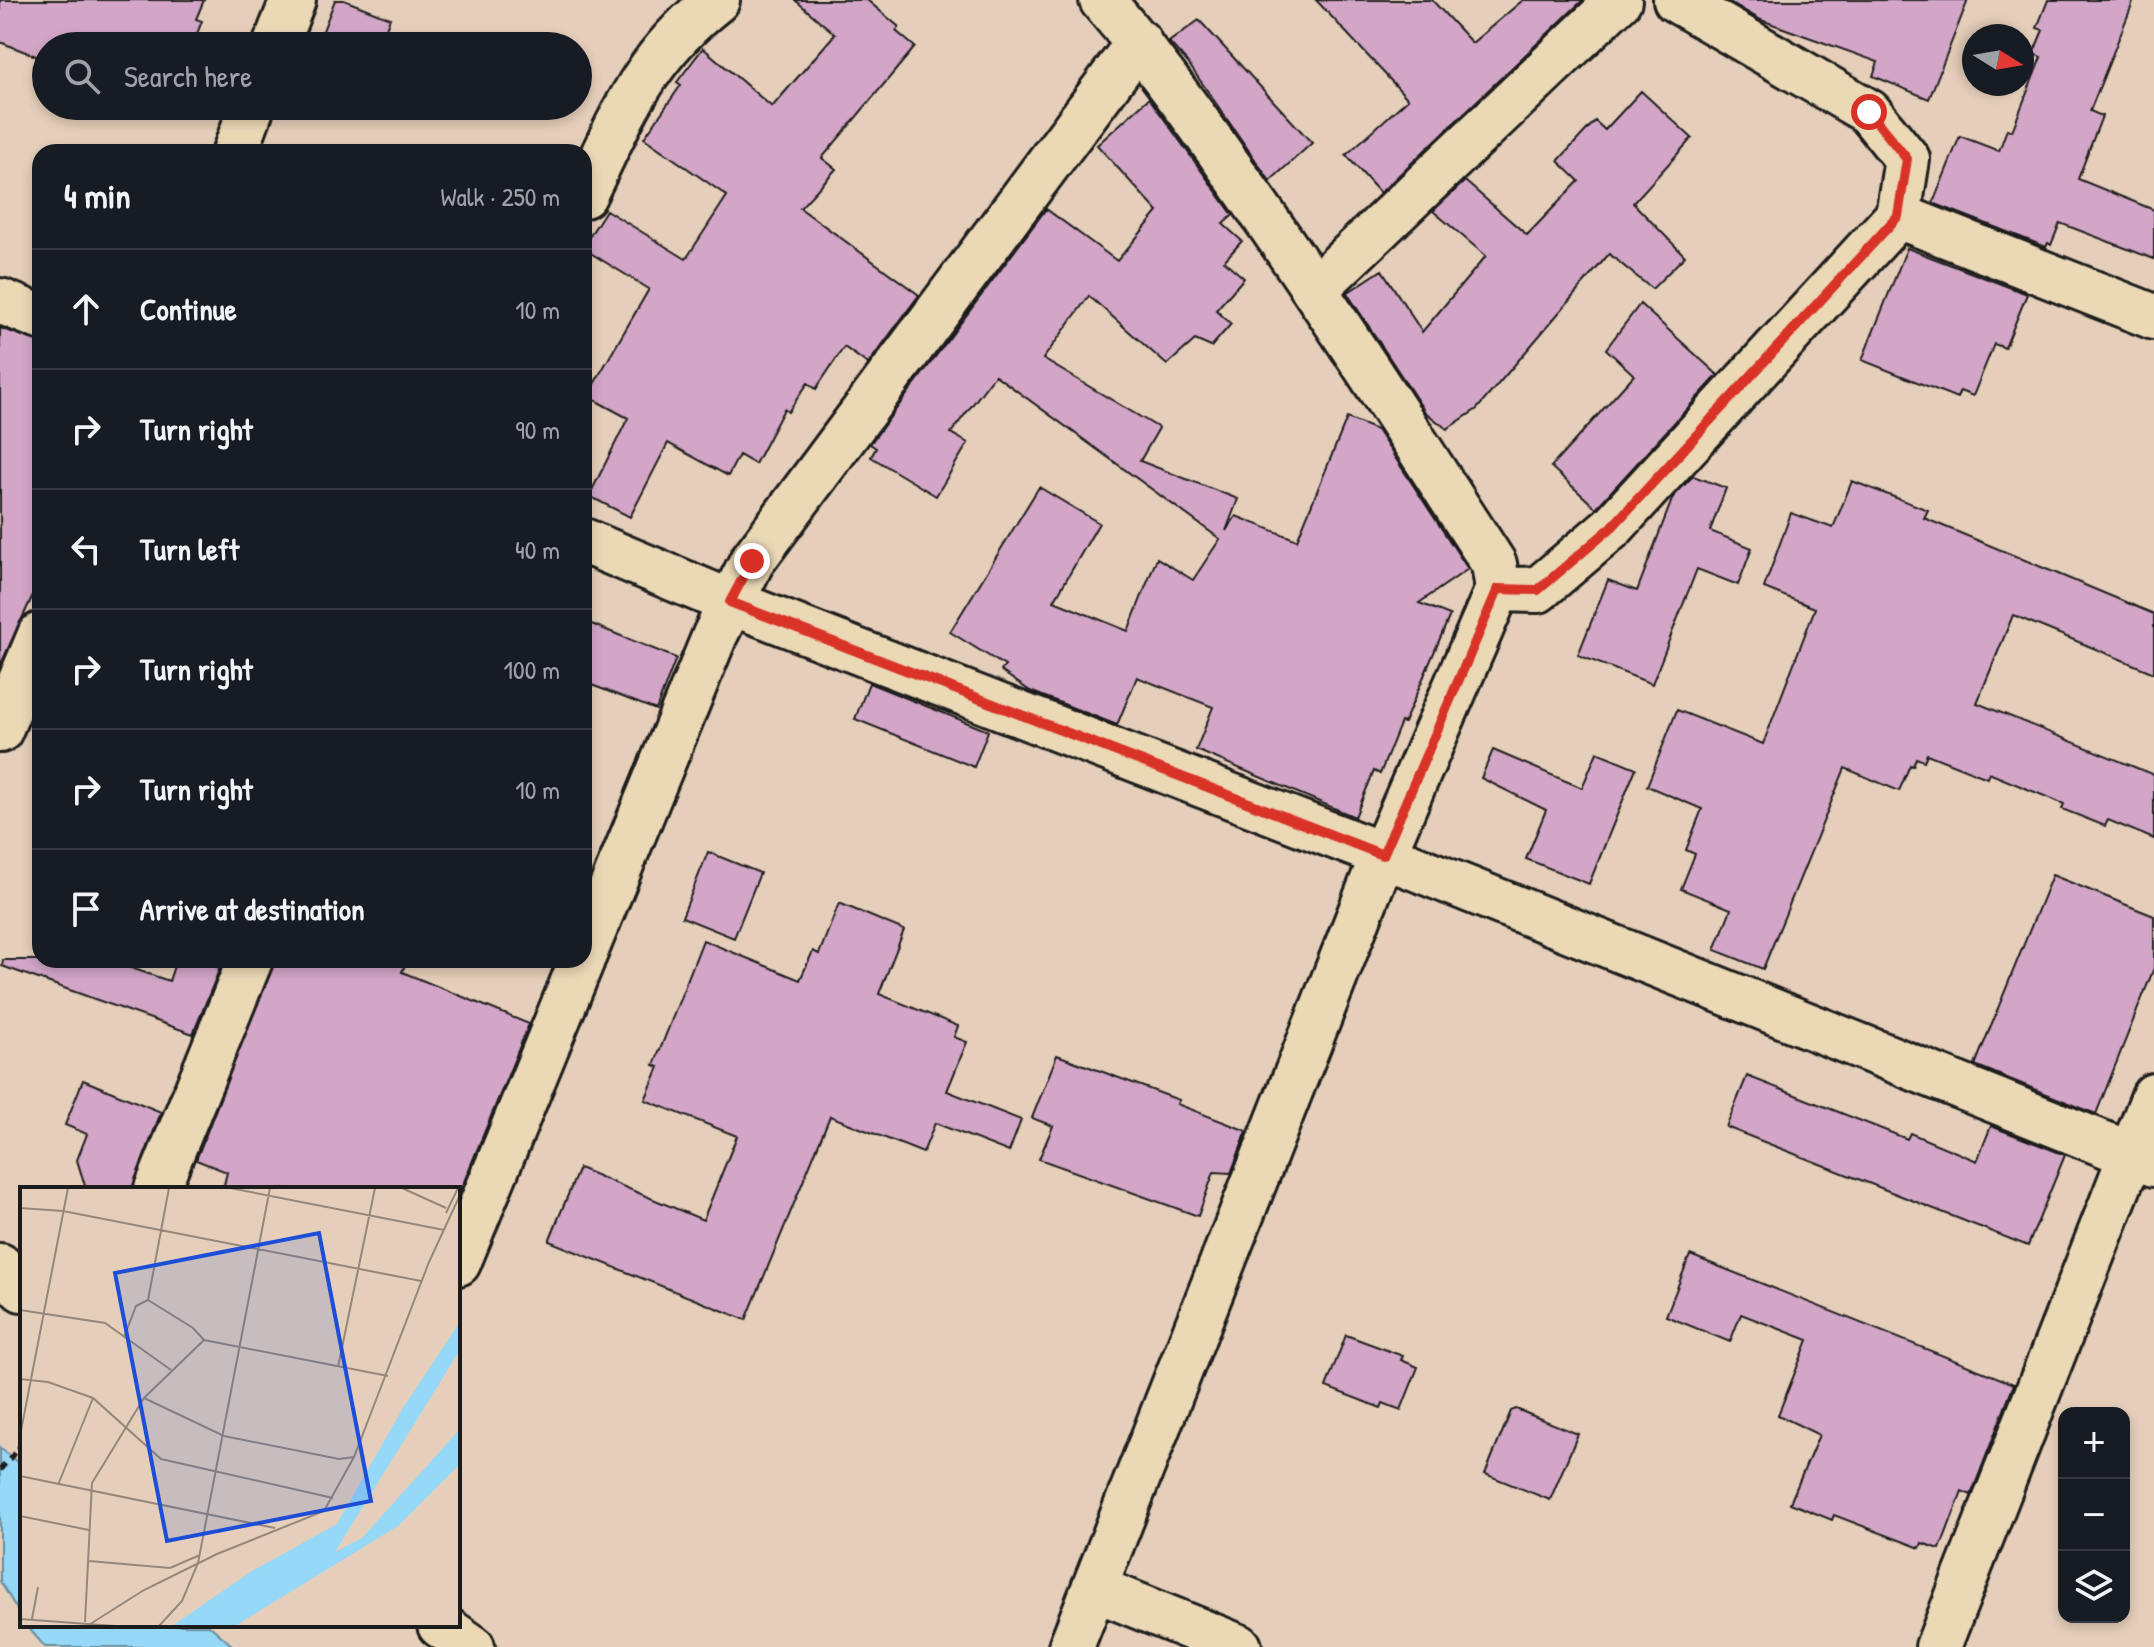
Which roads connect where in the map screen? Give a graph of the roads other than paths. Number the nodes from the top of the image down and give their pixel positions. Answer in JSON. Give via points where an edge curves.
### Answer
{"nodes":[{"id":1,"x":293,"y":0,"type":"edge"},
{"id":2,"x":717,"y":0,"type":"edge"},
{"id":3,"x":1102,"y":0,"type":"edge"},
{"id":4,"x":1619,"y":0,"type":"edge"},
{"id":5,"x":1676,"y":0,"type":"edge"},
{"id":6,"x":280,"y":32,"type":"edge"},
{"id":7,"x":1139,"y":42,"type":"junction"},
{"id":8,"x":247,"y":120,"type":"edge"},
{"id":9,"x":238,"y":144,"type":"edge"},
{"id":10,"x":592,"y":179,"type":"edge"},
{"id":11,"x":1898,"y":216,"type":"junction"},
{"id":12,"x":1315,"y":289,"type":"junction"},
{"id":13,"x":0,"y":301,"type":"edge"},
{"id":14,"x":32,"y":314,"type":"edge"},
{"id":15,"x":2154,"y":317,"type":"edge"},
{"id":16,"x":592,"y":544,"type":"edge"},
{"id":17,"x":1498,"y":589,"type":"junction"},
{"id":18,"x":730,"y":602,"type":"junction"},
{"id":19,"x":32,"y":654,"type":"edge"},
{"id":20,"x":0,"y":730,"type":"edge"},
{"id":21,"x":1383,"y":855,"type":"junction"},
{"id":22,"x":592,"y":935,"type":"edge"},
{"id":23,"x":247,"y":968,"type":"edge"},
{"id":24,"x":579,"y":968,"type":"edge"},
{"id":25,"x":2154,"y":1096,"type":"edge"},
{"id":26,"x":2142,"y":1159,"type":"edge"},
{"id":27,"x":158,"y":1187,"type":"edge"},
{"id":28,"x":460,"y":1258,"type":"edge"},
{"id":29,"x":0,"y":1266,"type":"edge"},
{"id":30,"x":20,"y":1287,"type":"edge"},
{"id":31,"x":1094,"y":1588,"type":"junction"},
{"id":32,"x":443,"y":1627,"type":"edge"},
{"id":33,"x":472,"y":1647,"type":"edge"},
{"id":34,"x":1071,"y":1647,"type":"edge"},
{"id":35,"x":1239,"y":1647,"type":"edge"},
{"id":36,"x":1938,"y":1647,"type":"edge"}],
"edges":[{"from":1,"to":6,"type":"street"},
{"from":2,"to":10,"type":"street","via":[[681,28],[640,80]]},
{"from":3,"to":7,"type":"street"},
{"from":4,"to":12,"type":"street"},
{"from":5,"to":11,"type":"street","via":[[1869,112],[1907,159]]},
{"from":7,"to":12,"type":"street"},
{"from":7,"to":18,"type":"street","via":[[752,561]]},
{"from":8,"to":9,"type":"street"},
{"from":11,"to":15,"type":"street"},
{"from":11,"to":17,"type":"street","via":[[1612,527],[1538,590]]},
{"from":12,"to":17,"type":"street","via":[[1494,564]]},
{"from":13,"to":14,"type":"street"},
{"from":16,"to":18,"type":"street"},
{"from":17,"to":21,"type":"street"},
{"from":18,"to":21,"type":"street"},
{"from":18,"to":22,"type":"street"},
{"from":19,"to":20,"type":"street"},
{"from":21,"to":26,"type":"street"},
{"from":21,"to":31,"type":"street"},
{"from":23,"to":27,"type":"street"},
{"from":24,"to":28,"type":"street"},
{"from":25,"to":26,"type":"street"},
{"from":26,"to":36,"type":"street"},
{"from":29,"to":30,"type":"street"},
{"from":31,"to":34,"type":"street"},
{"from":31,"to":35,"type":"street"},
{"from":32,"to":33,"type":"street"}]}
